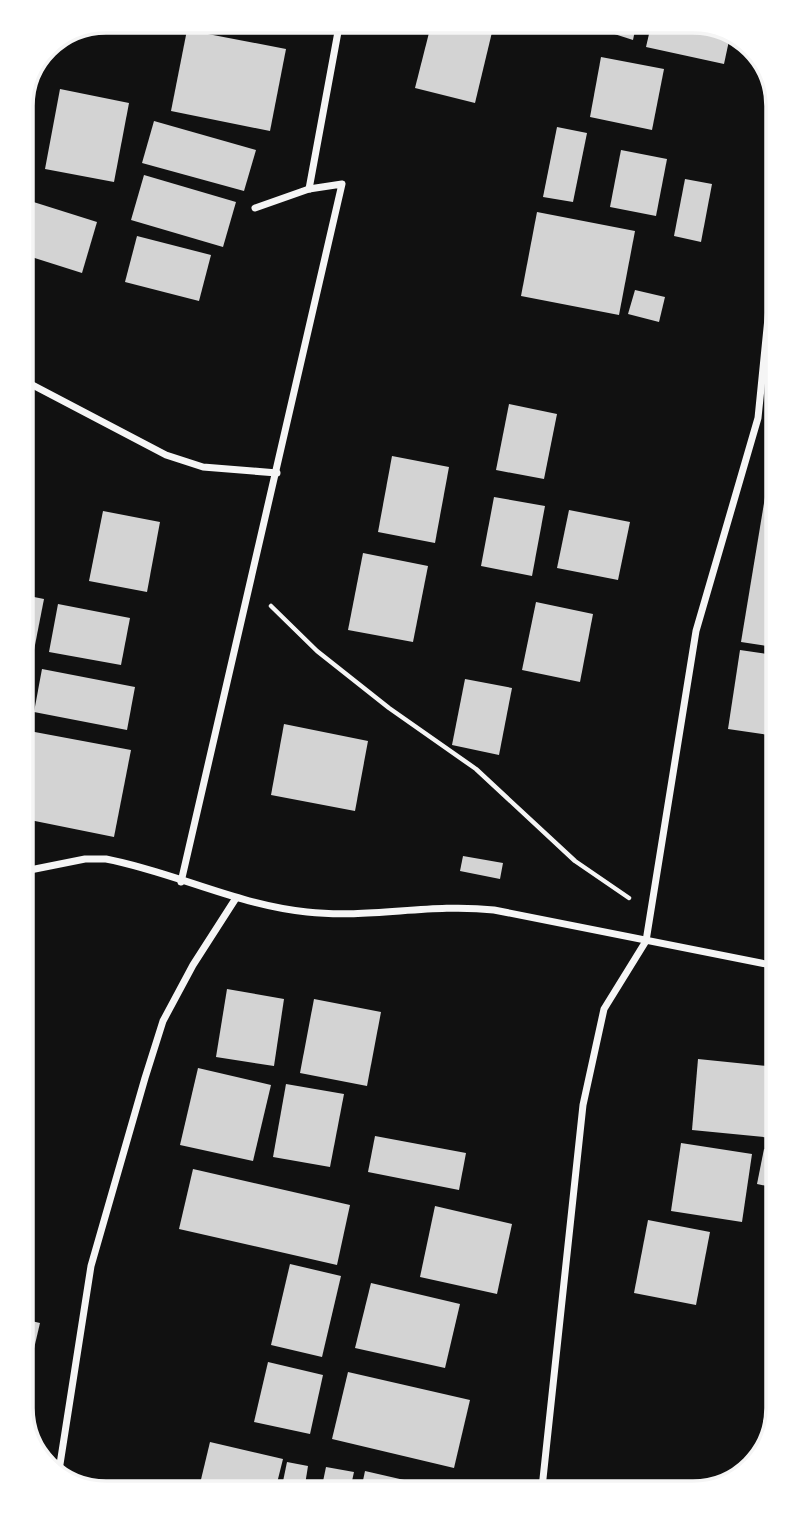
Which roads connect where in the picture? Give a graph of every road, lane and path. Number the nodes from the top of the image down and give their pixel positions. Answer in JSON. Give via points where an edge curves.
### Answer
{"nodes":[{"id":1,"x":338,"y":33,"type":"edge"},
{"id":2,"x":309,"y":188,"type":"junction"},
{"id":3,"x":255,"y":208,"type":"dead end"},
{"id":4,"x":766,"y":338,"type":"edge"},
{"id":5,"x":33,"y":385,"type":"edge"},
{"id":6,"x":277,"y":472,"type":"junction"},
{"id":7,"x":251,"y":586,"type":"junction"},
{"id":8,"x":33,"y":869,"type":"edge"},
{"id":9,"x":181,"y":882,"type":"junction"},
{"id":10,"x":236,"y":898,"type":"junction"},
{"id":11,"x":650,"y":913,"type":"junction"},
{"id":12,"x":646,"y":941,"type":"junction"},
{"id":13,"x":766,"y":964,"type":"edge"},
{"id":14,"x":60,"y":1464,"type":"edge"},
{"id":15,"x":543,"y":1481,"type":"edge"}],
"edges":[{"from":1,"to":2,"type":"street"},
{"from":2,"to":3,"type":"street"},
{"from":2,"to":6,"type":"street","via":[[342,184]]},
{"from":4,"to":11,"type":"street","via":[[758,418],[696,631]]},
{"from":5,"to":6,"type":"street","via":[[166,455],[204,467]]},
{"from":6,"to":7,"type":"street"},
{"from":7,"to":9,"type":"street"},
{"from":7,"to":11,"type":"path","via":[[317,651],[476,769],[575,861]]},
{"from":8,"to":9,"type":"street","via":[[106,859]]},
{"from":9,"to":10,"type":"street"},
{"from":10,"to":12,"type":"street","via":[[350,916],[456,906]]},
{"from":10,"to":14,"type":"street","via":[[163,1021],[145,1078],[91,1266]]},
{"from":11,"to":12,"type":"street"},
{"from":12,"to":13,"type":"street"},
{"from":12,"to":15,"type":"street","via":[[604,1009],[591,1063]]}]}
